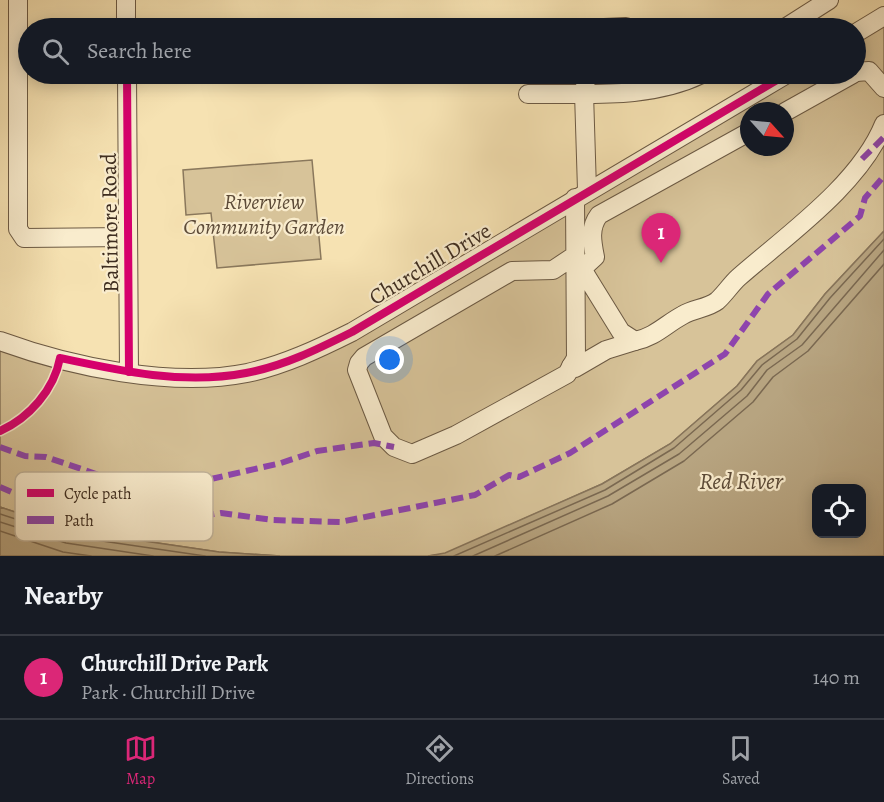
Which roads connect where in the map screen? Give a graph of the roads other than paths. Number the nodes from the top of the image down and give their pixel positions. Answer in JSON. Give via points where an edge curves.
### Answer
{"nodes":[{"id":1,"x":18,"y":0,"type":"edge"},
{"id":2,"x":126,"y":0,"type":"edge"},
{"id":3,"x":829,"y":0,"type":"edge"},
{"id":4,"x":884,"y":16,"type":"edge"},
{"id":5,"x":126,"y":18,"type":"edge"},
{"id":6,"x":801,"y":18,"type":"edge"},
{"id":7,"x":866,"y":27,"type":"edge"},
{"id":8,"x":866,"y":71,"type":"edge"},
{"id":9,"x":127,"y":84,"type":"edge"},
{"id":10,"x":585,"y":84,"type":"edge"},
{"id":11,"x":673,"y":84,"type":"edge"},
{"id":12,"x":770,"y":84,"type":"edge"},
{"id":13,"x":835,"y":84,"type":"edge"},
{"id":14,"x":884,"y":88,"type":"edge"},
{"id":15,"x":584,"y":93,"type":"junction"},
{"id":16,"x":528,"y":94,"type":"dead end"},
{"id":17,"x":794,"y":107,"type":"edge"},
{"id":18,"x":884,"y":124,"type":"edge"},
{"id":19,"x":740,"y":137,"type":"edge"},
{"id":20,"x":581,"y":194,"type":"junction"},
{"id":21,"x":128,"y":237,"type":"junction"},
{"id":22,"x":578,"y":262,"type":"junction"},
{"id":23,"x":0,"y":341,"type":"edge"},
{"id":24,"x":635,"y":341,"type":"junction"},
{"id":25,"x":571,"y":366,"type":"junction"},
{"id":26,"x":129,"y":372,"type":"junction"}],
"edges":[{"from":1,"to":21,"type":"street","via":[[18,229],[24,238]]},
{"from":2,"to":5,"type":"street"},
{"from":3,"to":6,"type":"street"},
{"from":4,"to":7,"type":"street"},
{"from":8,"to":14,"type":"street"},
{"from":9,"to":21,"type":"street","name":"Baltimore Road"},
{"from":10,"to":15,"type":"street"},
{"from":11,"to":15,"type":"street","via":[[638,93]]},
{"from":12,"to":20,"type":"street","name":"Churchill Drive"},
{"from":13,"to":17,"type":"street"},
{"from":15,"to":16,"type":"street"},
{"from":15,"to":20,"type":"street"},
{"from":18,"to":24,"type":"street","via":[[878,139],[843,183],[716,302],[684,314],[648,339]]},
{"from":19,"to":22,"type":"street","via":[[600,215],[594,222],[595,257]]},
{"from":20,"to":22,"type":"street"},
{"from":20,"to":26,"type":"street","name":"Churchill Drive","via":[[352,332],[300,357],[245,374],[178,377]]},
{"from":21,"to":26,"type":"street","name":"Baltimore Road"},
{"from":22,"to":24,"type":"street","via":[[621,332]]},
{"from":22,"to":25,"type":"street","via":[[576,358]]},
{"from":22,"to":25,"type":"street","via":[[554,270],[512,271],[364,357],[357,370],[383,436],[393,447],[412,453],[456,435],[567,374]]},
{"from":23,"to":26,"type":"street","name":"Churchill Drive"},
{"from":24,"to":25,"type":"street","via":[[606,350],[575,368]]}]}
